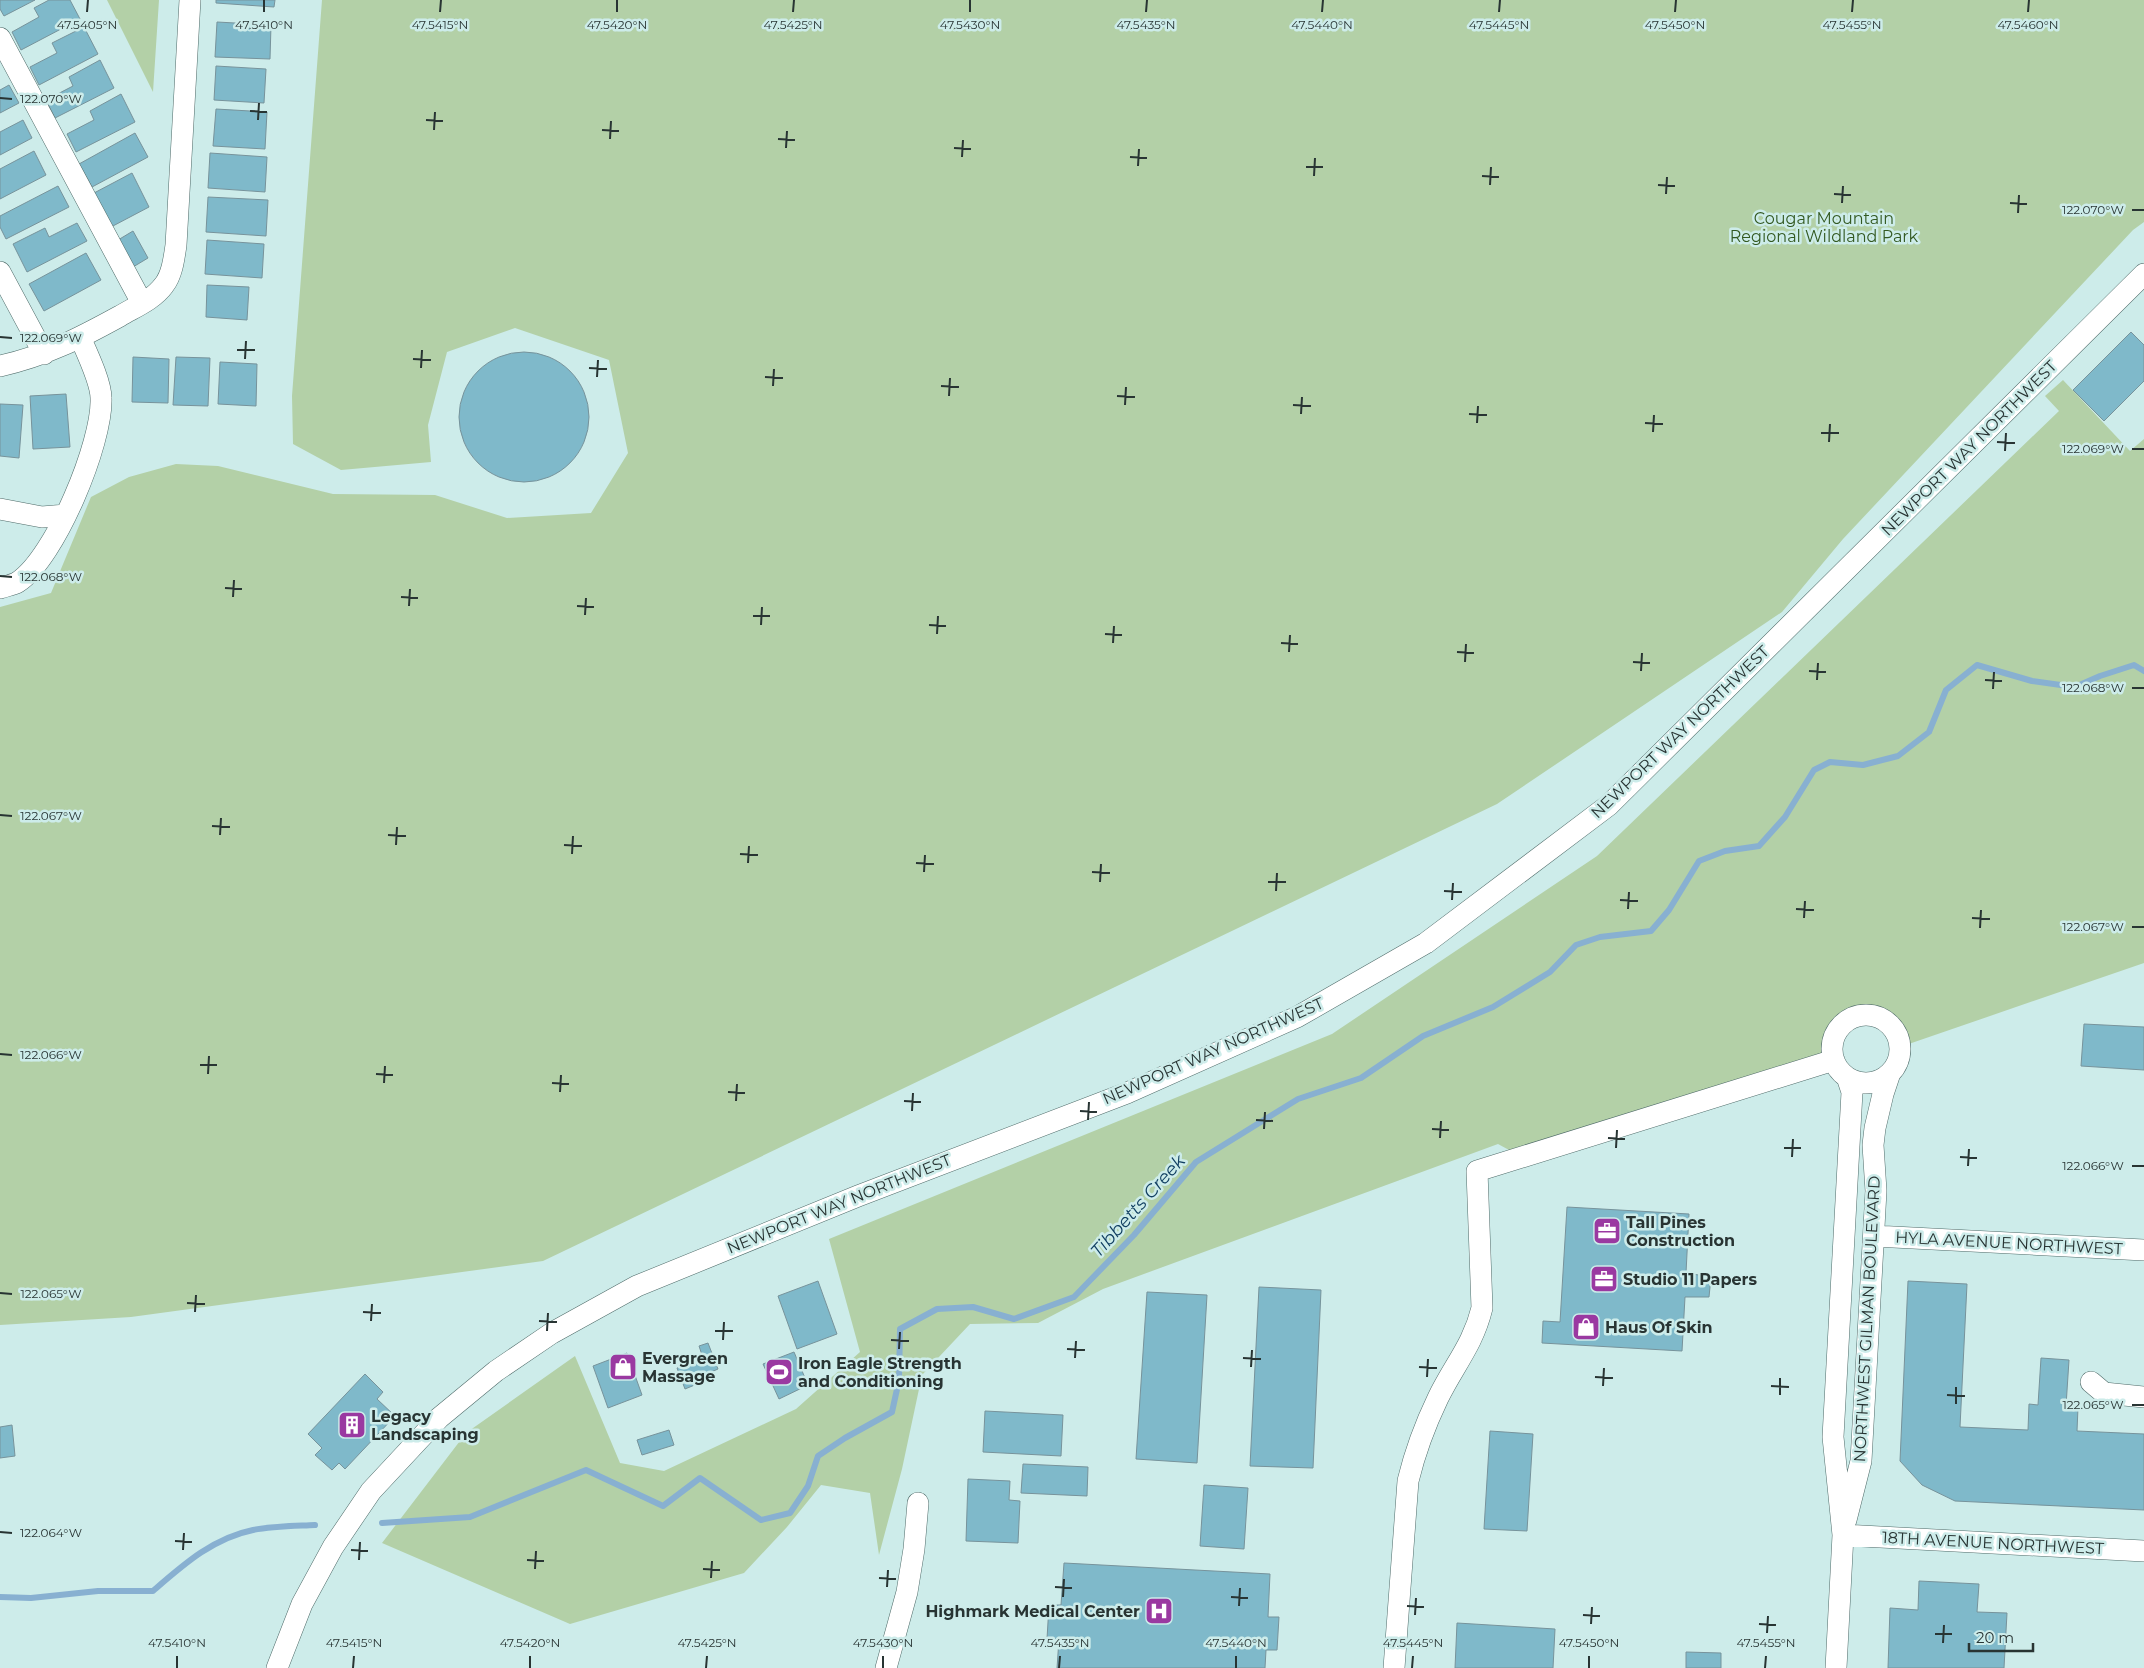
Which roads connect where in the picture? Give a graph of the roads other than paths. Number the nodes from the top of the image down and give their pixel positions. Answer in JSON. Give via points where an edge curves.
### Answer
{"nodes":[{"id":1,"x":190,"y":0,"type":"edge"},
{"id":2,"x":0,"y":38,"type":"edge"},
{"id":3,"x":0,"y":272,"type":"edge"},
{"id":4,"x":2144,"y":274,"type":"edge"},
{"id":5,"x":142,"y":303,"type":"junction"},
{"id":6,"x":80,"y":338,"type":"junction"},
{"id":7,"x":44,"y":354,"type":"junction"},
{"id":8,"x":0,"y":366,"type":"edge"},
{"id":9,"x":0,"y":509,"type":"edge"},
{"id":10,"x":66,"y":515,"type":"junction"},
{"id":11,"x":0,"y":588,"type":"edge"},
{"id":12,"x":1834,"y":1060,"type":"junction"},
{"id":13,"x":1890,"y":1073,"type":"junction"},
{"id":14,"x":1847,"y":1077,"type":"junction"},
{"id":15,"x":1874,"y":1236,"type":"junction"},
{"id":16,"x":2144,"y":1250,"type":"edge"},
{"id":17,"x":2091,"y":1382,"type":"dead end"},
{"id":18,"x":2144,"y":1397,"type":"edge"},
{"id":19,"x":918,"y":1503,"type":"dead end"},
{"id":20,"x":1843,"y":1535,"type":"junction"},
{"id":21,"x":2144,"y":1551,"type":"edge"},
{"id":22,"x":277,"y":1668,"type":"edge"},
{"id":23,"x":886,"y":1668,"type":"edge"},
{"id":24,"x":1394,"y":1668,"type":"edge"},
{"id":25,"x":1836,"y":1668,"type":"edge"}],
"edges":[{"from":1,"to":5,"type":"street","via":[[176,246],[165,284]]},
{"from":2,"to":5,"type":"street"},
{"from":3,"to":7,"type":"street"},
{"from":4,"to":22,"type":"street","name":"NEWPORT WAY NORTHWEST","via":[[1608,805],[1426,943],[1297,1017],[1127,1093],[858,1196],[637,1286],[552,1332],[496,1371],[440,1418],[371,1491],[333,1547],[302,1604]]},
{"from":5,"to":6,"type":"street"},
{"from":6,"to":7,"type":"street"},
{"from":6,"to":10,"type":"street","via":[[102,397],[86,473]]},
{"from":7,"to":8,"type":"street"},
{"from":9,"to":10,"type":"street","via":[[42,517]]},
{"from":10,"to":11,"type":"street","via":[[52,543],[31,569],[18,582]]},
{"from":12,"to":13,"type":"street","via":[[1834,1039],[1844,1023],[1857,1017],[1876,1017],[1891,1026],[1898,1036],[1900,1057]]},
{"from":12,"to":14,"type":"street"},
{"from":12,"to":24,"type":"street","via":[[1478,1171],[1482,1308],[1477,1329],[1439,1396],[1415,1452],[1408,1481]]},
{"from":13,"to":14,"type":"street","via":[[1874,1082]]},
{"from":13,"to":15,"type":"street","name":"NORTHWEST GILMAN BOULEVARD","via":[[1873,1145]]},
{"from":14,"to":20,"type":"street","name":"NORTHWEST GILMAN BOULEVARD","via":[[1852,1092],[1833,1437]]},
{"from":15,"to":16,"type":"street","name":"HYLA AVENUE NORTHWEST"},
{"from":15,"to":20,"type":"street","name":"NORTHWEST GILMAN BOULEVARD","via":[[1861,1461]]},
{"from":17,"to":18,"type":"street","via":[[2104,1393]]},
{"from":19,"to":23,"type":"street","via":[[907,1592]]},
{"from":20,"to":21,"type":"street","name":"18TH AVENUE NORTHWEST"},
{"from":20,"to":25,"type":"street","name":"NORTHWEST GILMAN BOULEVARD"}]}
